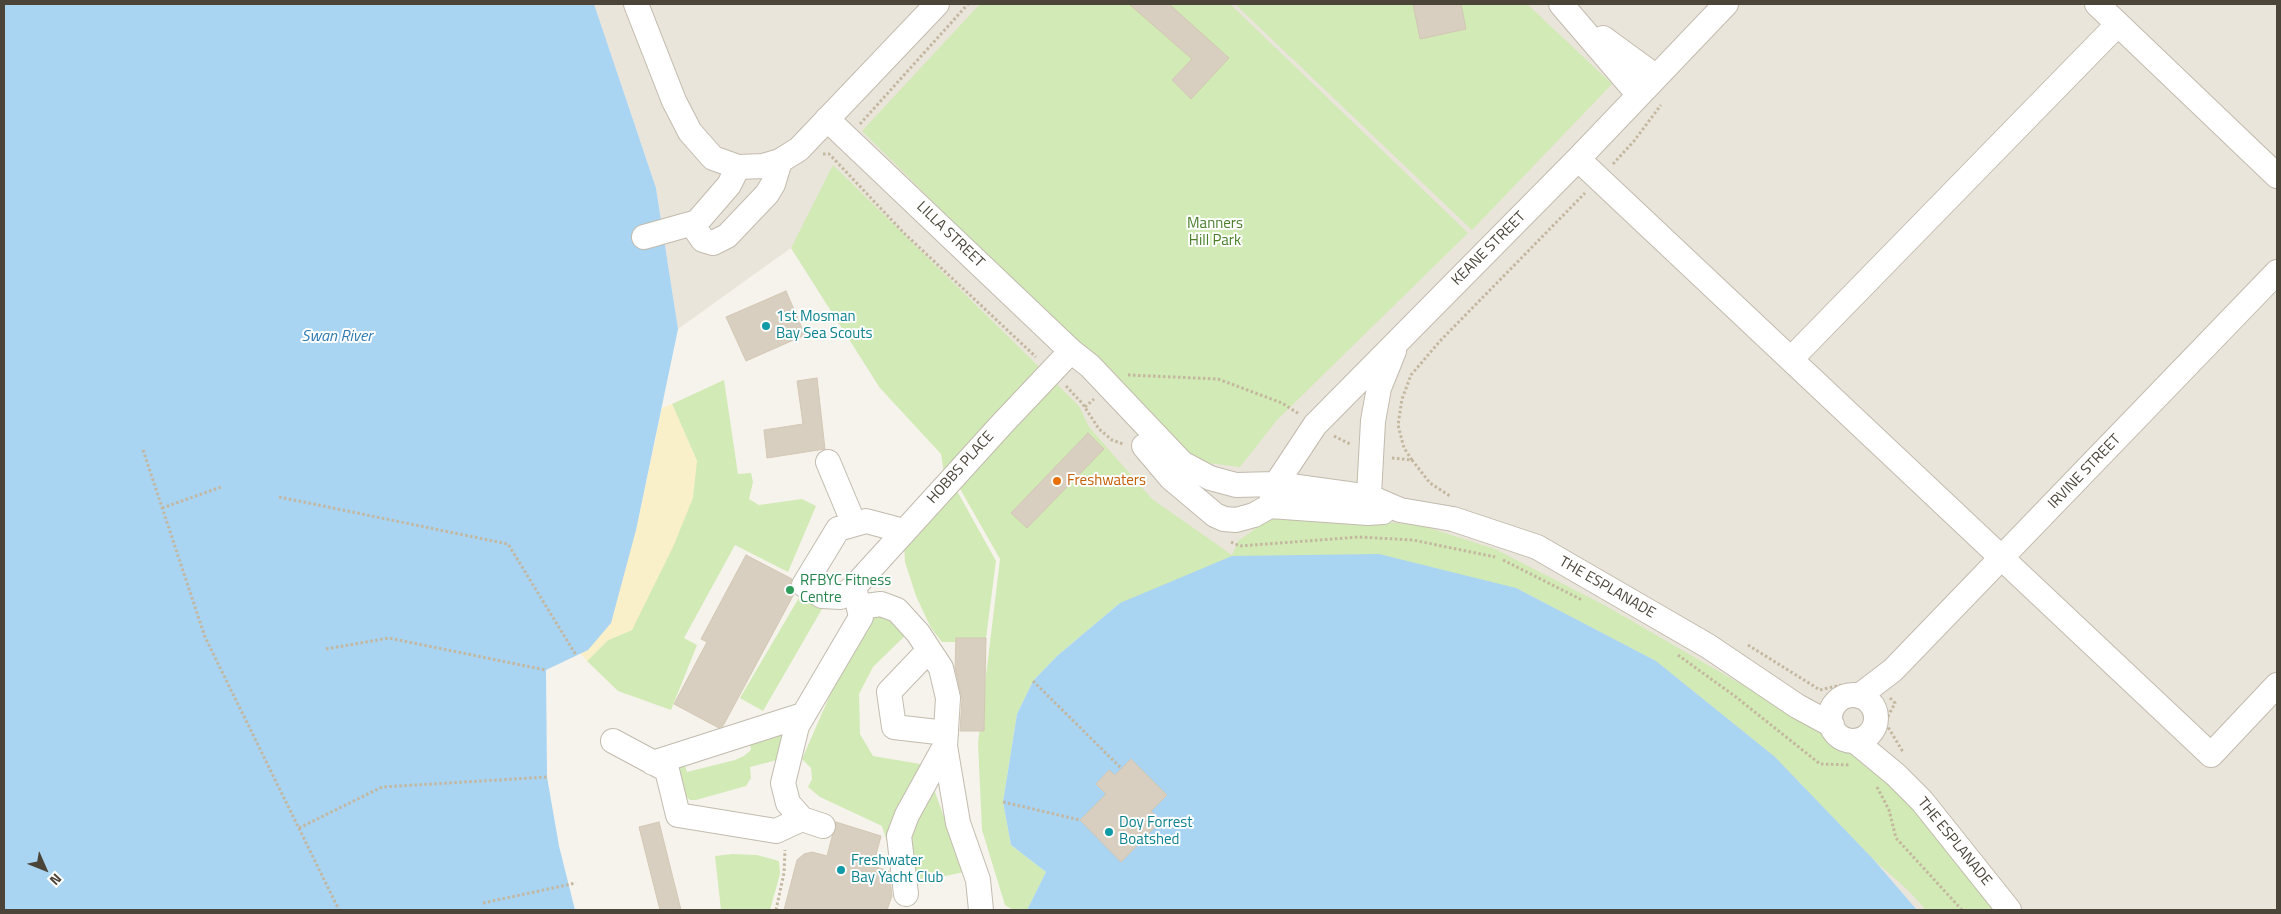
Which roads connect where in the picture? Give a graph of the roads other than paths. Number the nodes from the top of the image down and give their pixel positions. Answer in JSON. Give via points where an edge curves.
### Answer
{"nodes":[{"id":1,"x":636,"y":4,"type":"edge"},
{"id":2,"x":937,"y":4,"type":"edge"},
{"id":3,"x":1726,"y":4,"type":"edge"},
{"id":4,"x":2097,"y":4,"type":"edge"},
{"id":5,"x":1569,"y":11,"type":"edge"},
{"id":6,"x":2118,"y":24,"type":"junction"},
{"id":7,"x":1655,"y":76,"type":"junction"},
{"id":8,"x":1638,"y":94,"type":"junction"},
{"id":9,"x":827,"y":119,"type":"junction"},
{"id":10,"x":790,"y":155,"type":"junction"},
{"id":11,"x":1578,"y":159,"type":"junction"},
{"id":12,"x":738,"y":167,"type":"junction"},
{"id":13,"x":2277,"y":176,"type":"edge"},
{"id":14,"x":697,"y":222,"type":"junction"},
{"id":15,"x":644,"y":237,"type":"dead end"},
{"id":16,"x":2277,"y":272,"type":"edge"},
{"id":17,"x":1400,"y":337,"type":"junction"},
{"id":18,"x":1071,"y":352,"type":"junction"},
{"id":19,"x":1792,"y":358,"type":"junction"},
{"id":20,"x":828,"y":462,"type":"dead end"},
{"id":21,"x":1276,"y":484,"type":"junction"},
{"id":22,"x":1369,"y":505,"type":"junction"},
{"id":23,"x":1270,"y":506,"type":"junction"},
{"id":24,"x":854,"y":524,"type":"junction"},
{"id":25,"x":904,"y":531,"type":"junction"},
{"id":26,"x":2003,"y":557,"type":"junction"},
{"id":27,"x":856,"y":597,"type":"junction"},
{"id":28,"x":929,"y":650,"type":"junction"},
{"id":29,"x":2277,"y":685,"type":"edge"},
{"id":30,"x":1866,"y":702,"type":"junction"},
{"id":31,"x":803,"y":715,"type":"junction"},
{"id":32,"x":1833,"y":715,"type":"junction"},
{"id":33,"x":1861,"y":738,"type":"junction"},
{"id":34,"x":945,"y":740,"type":"junction"},
{"id":35,"x":613,"y":741,"type":"dead end"},
{"id":36,"x":654,"y":763,"type":"junction"},
{"id":37,"x":906,"y":894,"type":"dead end"},
{"id":38,"x":981,"y":910,"type":"edge"},
{"id":39,"x":2010,"y":910,"type":"edge"}],
"edges":[{"from":1,"to":12,"type":"street","via":[[674,102],[690,132],[713,158]]},
{"from":2,"to":9,"type":"street"},
{"from":3,"to":7,"type":"street","name":"KEANE STREET"},
{"from":4,"to":6,"type":"street"},
{"from":5,"to":7,"type":"street"},
{"from":5,"to":8,"type":"street"},
{"from":6,"to":13,"type":"street"},
{"from":6,"to":19,"type":"street"},
{"from":7,"to":8,"type":"street","name":"KEANE STREET"},
{"from":8,"to":11,"type":"street","name":"KEANE STREET"},
{"from":9,"to":10,"type":"street"},
{"from":9,"to":18,"type":"street","name":"LILLA STREET"},
{"from":10,"to":12,"type":"street","via":[[763,166]]},
{"from":10,"to":14,"type":"street","via":[[766,194],[727,236],[713,243],[703,240],[696,230]]},
{"from":11,"to":17,"type":"street","name":"KEANE STREET"},
{"from":11,"to":19,"type":"street"},
{"from":12,"to":14,"type":"street","via":[[729,185]]},
{"from":14,"to":15,"type":"street"},
{"from":16,"to":26,"type":"street","name":"IRVINE STREET"},
{"from":17,"to":21,"type":"street","name":"KEANE STREET","via":[[1315,425]]},
{"from":17,"to":22,"type":"street","via":[[1379,388],[1373,421]]},
{"from":18,"to":21,"type":"street","name":"LILLA STREET","via":[[1102,378],[1182,463],[1220,482]]},
{"from":18,"to":23,"type":"street","name":"LILLA STREET","via":[[1099,395],[1171,478],[1208,510],[1224,519],[1236,520]]},
{"from":18,"to":25,"type":"street","name":"HOBBS PLACE"},
{"from":19,"to":26,"type":"street"},
{"from":20,"to":24,"type":"street"},
{"from":21,"to":22,"type":"street","name":"THE ESPLANADE"},
{"from":21,"to":23,"type":"street","name":"KEANE STREET"},
{"from":22,"to":23,"type":"street","name":"THE ESPLANADE"},
{"from":22,"to":32,"type":"street","name":"THE ESPLANADE","via":[[1454,519],[1537,547],[1708,646],[1797,706]]},
{"from":24,"to":25,"type":"street","via":[[866,521]]},
{"from":24,"to":27,"type":"street","via":[[838,529],[804,585],[822,596]]},
{"from":25,"to":27,"type":"street","name":"HOBBS PLACE"},
{"from":26,"to":29,"type":"street","via":[[2211,755]]},
{"from":26,"to":30,"type":"street","name":"IRVINE STREET"},
{"from":27,"to":28,"type":"street","via":[[897,610]]},
{"from":27,"to":31,"type":"street","via":[[861,617]]},
{"from":28,"to":34,"type":"street","via":[[941,668],[948,698]]},
{"from":28,"to":34,"type":"street","via":[[889,692],[894,727]]},
{"from":30,"to":32,"type":"street","via":[[1845,696]]},
{"from":30,"to":33,"type":"street","via":[[1875,723]]},
{"from":31,"to":36,"type":"street"},
{"from":31,"to":36,"type":"street","via":[[796,726],[783,784],[788,803],[813,822],[776,831],[678,816],[667,770]]},
{"from":32,"to":33,"type":"street","via":[[1841,737]]},
{"from":33,"to":39,"type":"street","name":"THE ESPLANADE","via":[[1890,761],[1896,775],[1922,801]]},
{"from":34,"to":37,"type":"street","via":[[898,836]]},
{"from":34,"to":38,"type":"street","via":[[958,823],[978,880]]},
{"from":35,"to":36,"type":"street"}]}
